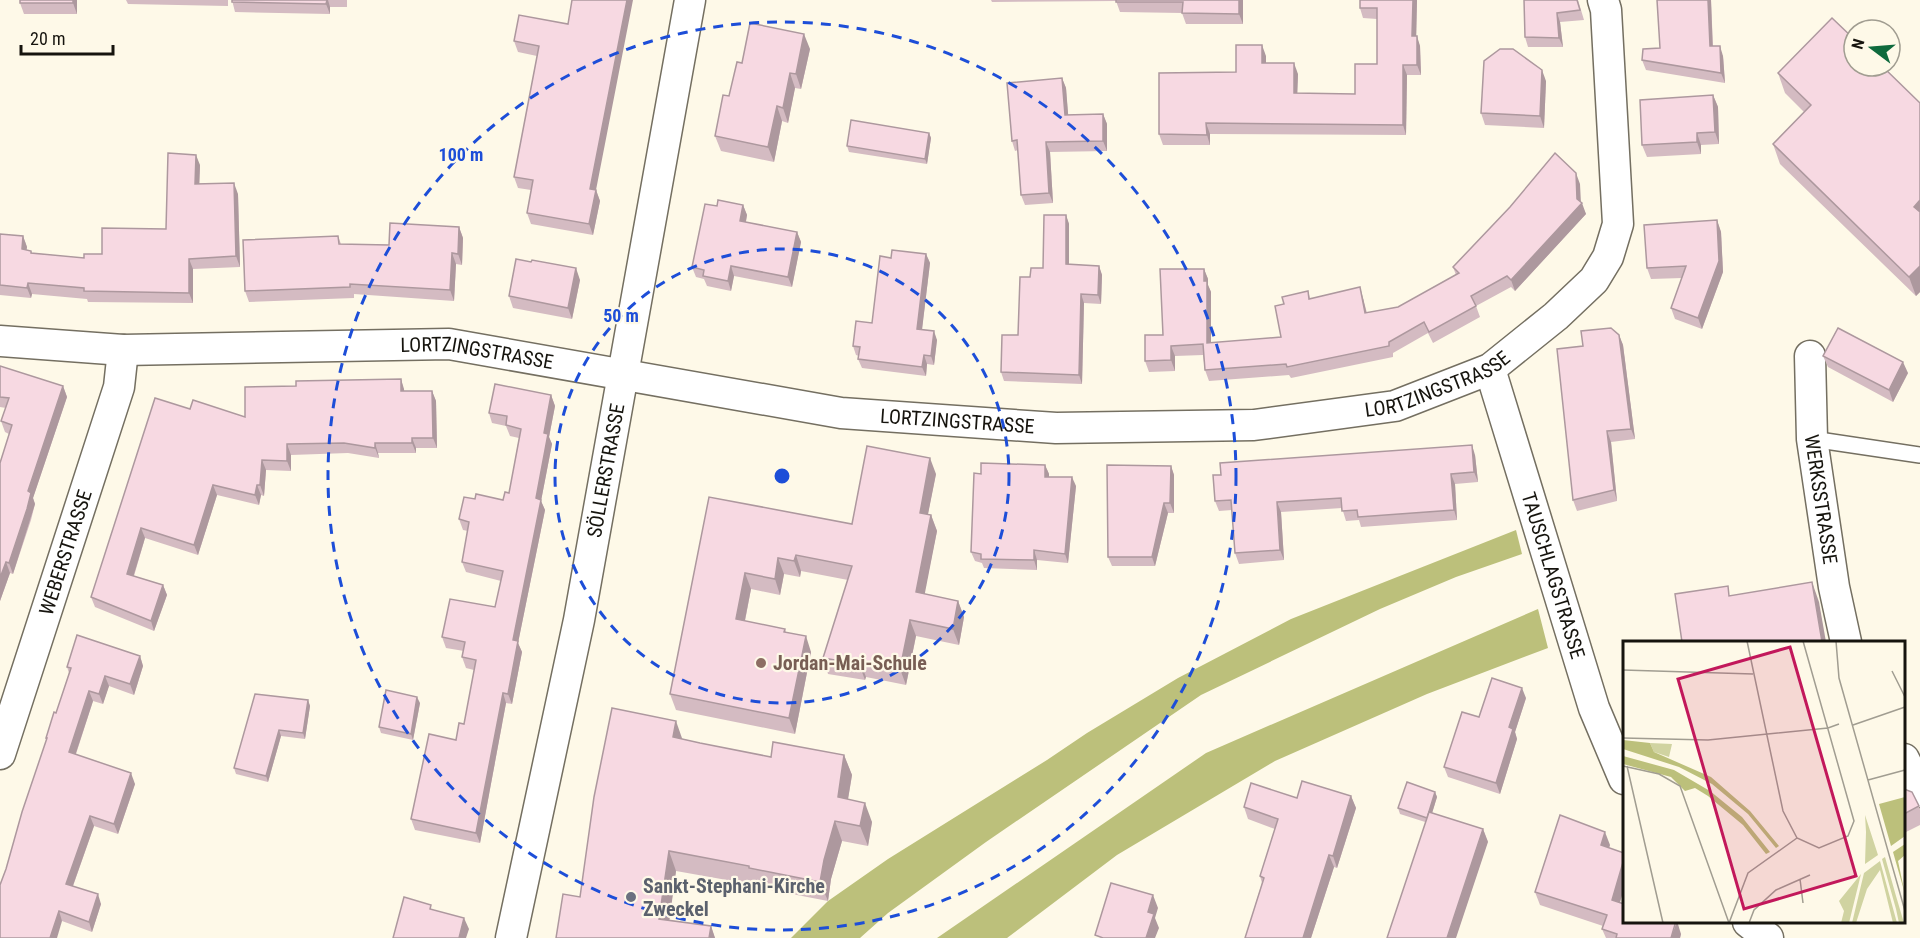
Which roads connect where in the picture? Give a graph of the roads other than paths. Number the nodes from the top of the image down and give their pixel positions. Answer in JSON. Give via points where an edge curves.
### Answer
{"nodes":[{"id":1,"x":690,"y":0,"type":"edge"},
{"id":2,"x":1603,"y":0,"type":"edge"},
{"id":3,"x":0,"y":341,"type":"edge"},
{"id":4,"x":123,"y":350,"type":"junction"},
{"id":5,"x":1810,"y":356,"type":"dead end"},
{"id":6,"x":1490,"y":369,"type":"junction"},
{"id":7,"x":622,"y":374,"type":"junction"},
{"id":8,"x":1812,"y":439,"type":"junction"},
{"id":9,"x":1920,"y":454,"type":"edge"},
{"id":10,"x":1846,"y":641,"type":"edge"},
{"id":11,"x":0,"y":754,"type":"edge"},
{"id":12,"x":1905,"y":761,"type":"edge"},
{"id":13,"x":1623,"y":777,"type":"edge"},
{"id":14,"x":1920,"y":792,"type":"edge"},
{"id":15,"x":1750,"y":923,"type":"edge"},
{"id":16,"x":511,"y":938,"type":"edge"},
{"id":17,"x":1768,"y":938,"type":"edge"}],
"edges":[{"from":1,"to":7,"type":"street","name":"SÖLLERSTRASSE"},
{"from":2,"to":6,"type":"street","name":"LORTZINGSTRASSE","via":[[1618,224],[1608,257],[1594,280]]},
{"from":3,"to":4,"type":"street","name":"LORTZINGSTRASSE"},
{"from":4,"to":7,"type":"street","name":"LORTZINGSTRASSE","via":[[449,344]]},
{"from":4,"to":11,"type":"street","name":"WEBERSTRASSE","via":[[119,387]]},
{"from":5,"to":8,"type":"street","name":"WERKSSTRASSE"},
{"from":6,"to":7,"type":"street","name":"LORTZINGSTRASSE","via":[[1395,406],[1254,424],[1056,428],[841,413]]},
{"from":6,"to":13,"type":"street","name":"TAUSCHLAGSTRASSE","via":[[1594,708]]},
{"from":7,"to":16,"type":"street","name":"SÖLLERSTRASSE","via":[[579,620]]},
{"from":8,"to":9,"type":"lane"},
{"from":8,"to":10,"type":"street","name":"WERKSSTRASSE"},
{"from":12,"to":14,"type":"street"},
{"from":15,"to":17,"type":"street"}]}
